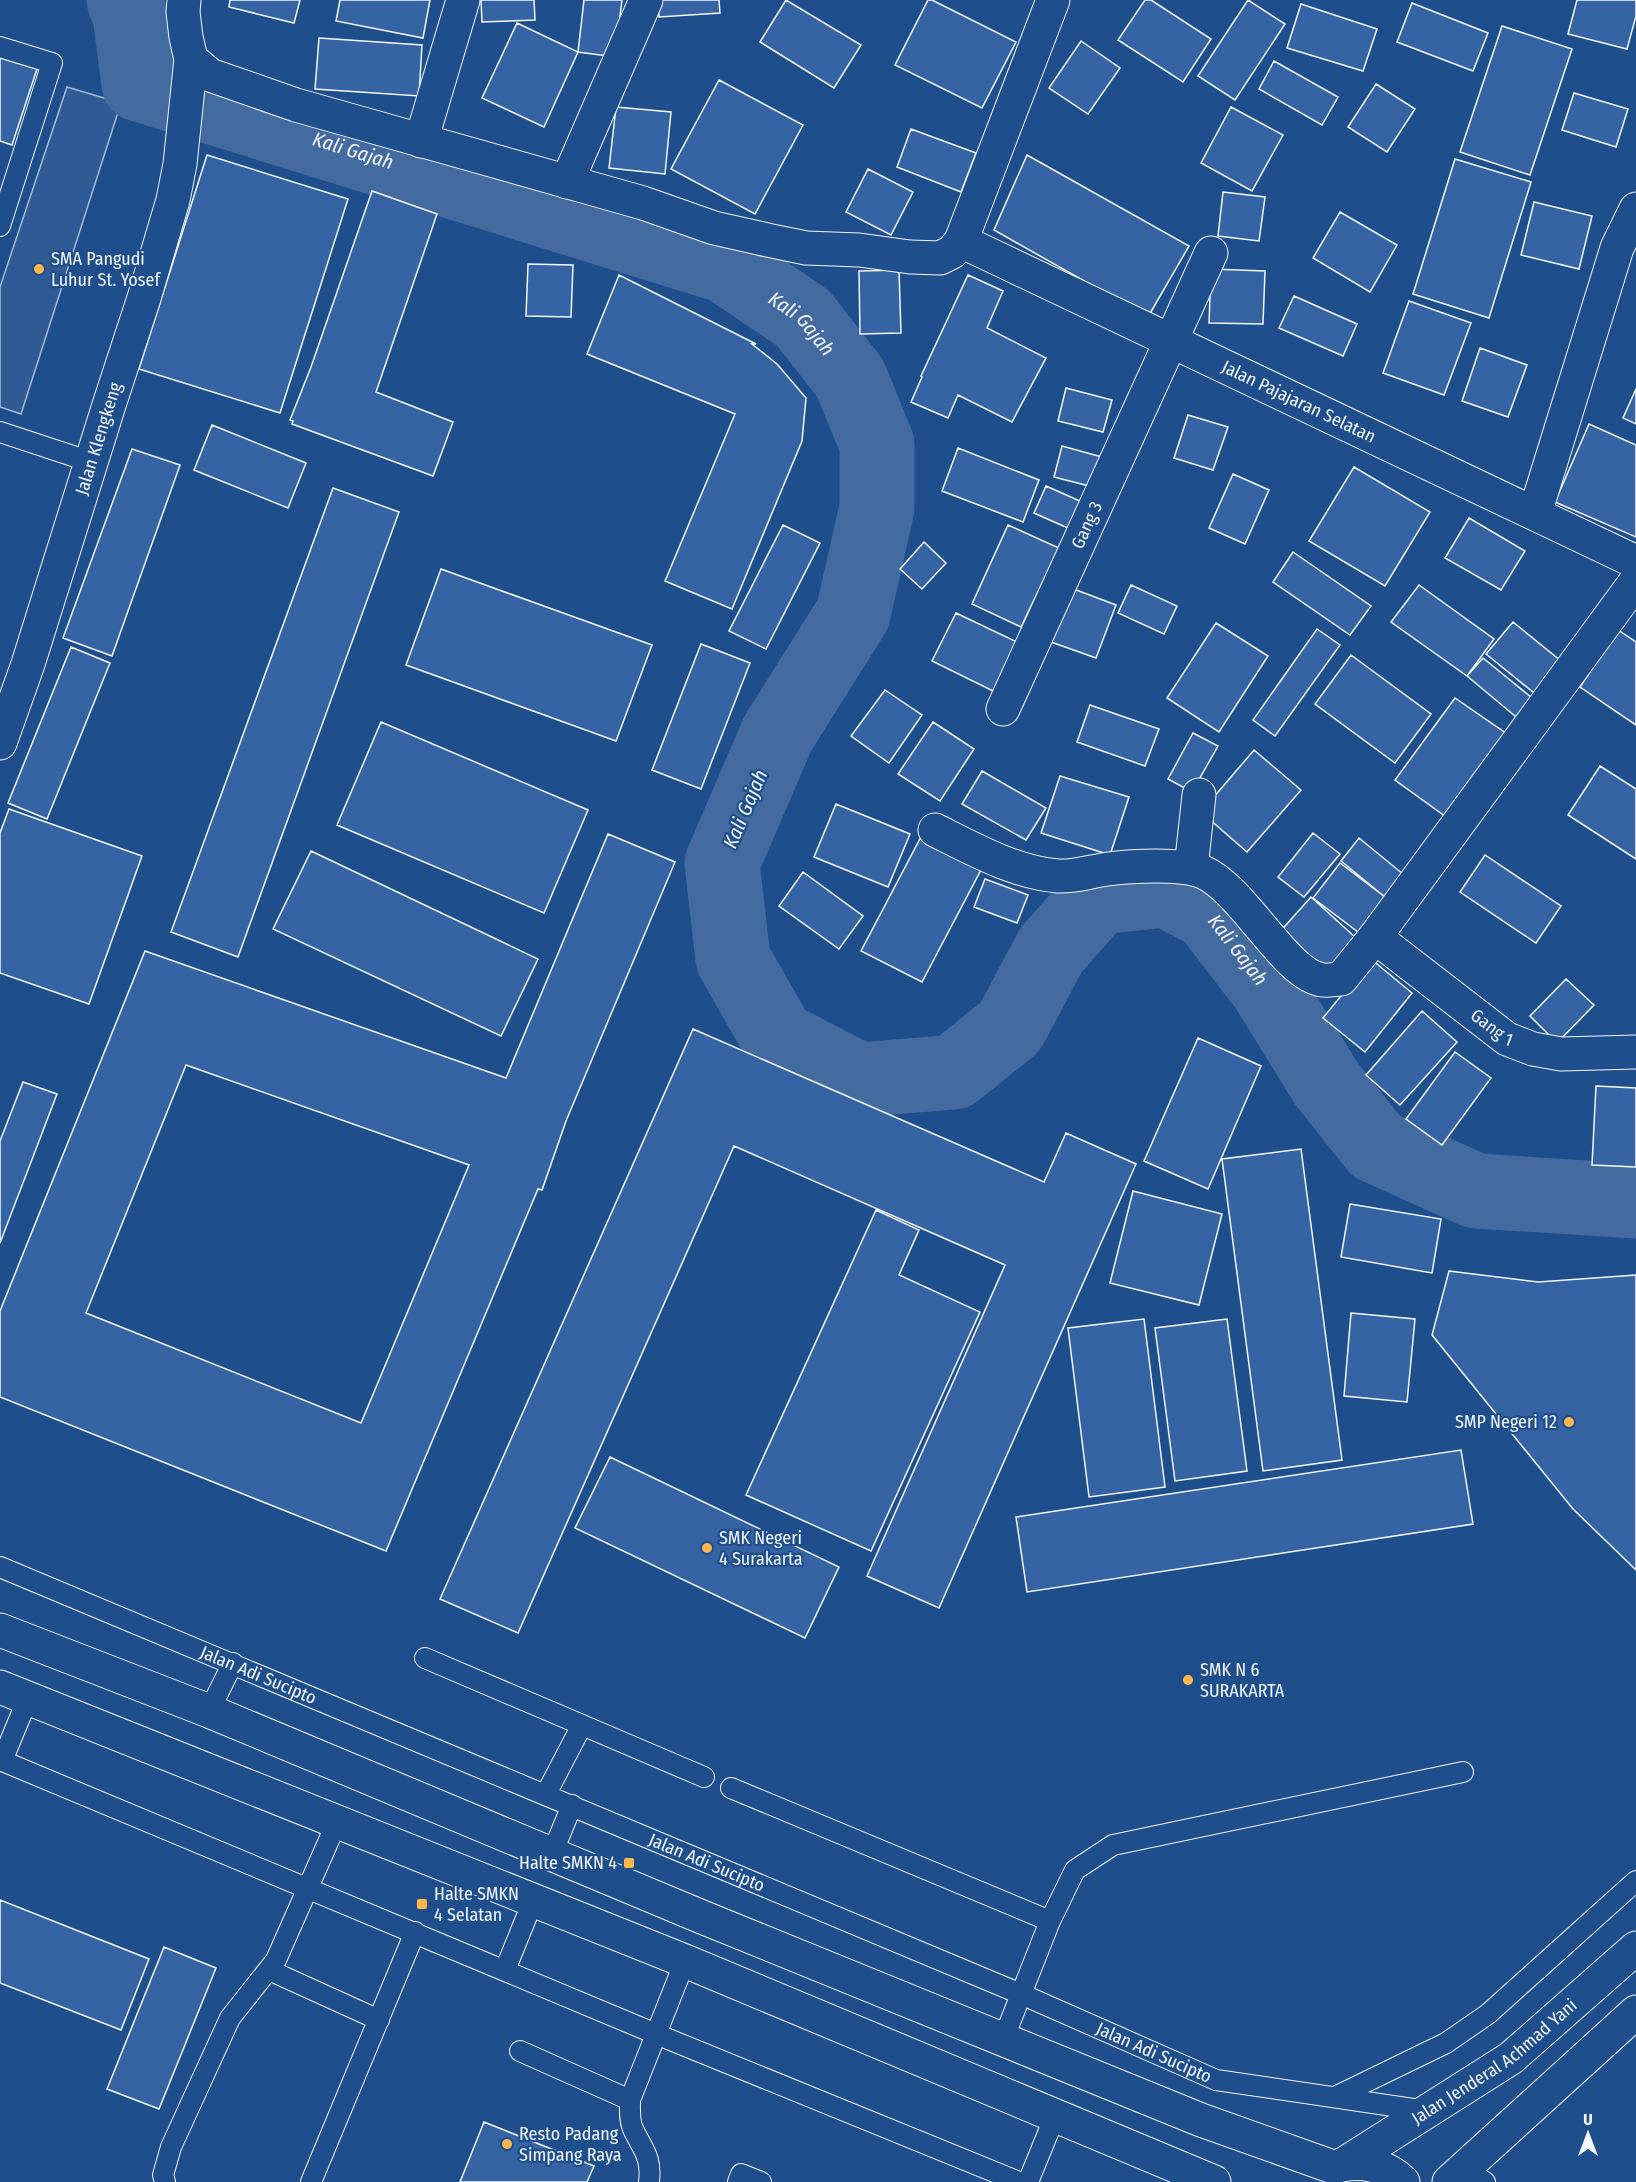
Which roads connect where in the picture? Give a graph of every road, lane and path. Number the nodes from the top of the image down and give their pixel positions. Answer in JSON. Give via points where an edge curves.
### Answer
{"nodes":[{"id":1,"x":184,"y":0,"type":"edge"},
{"id":2,"x":463,"y":0,"type":"edge"},
{"id":3,"x":646,"y":0,"type":"edge"},
{"id":4,"x":1053,"y":0,"type":"edge"},
{"id":5,"x":0,"y":47,"type":"edge"},
{"id":6,"x":191,"y":62,"type":"junction"},
{"id":7,"x":421,"y":141,"type":"junction"},
{"id":8,"x":567,"y":182,"type":"junction"},
{"id":9,"x":1636,"y":209,"type":"edge"},
{"id":10,"x":0,"y":226,"type":"edge"},
{"id":11,"x":961,"y":242,"type":"junction"},
{"id":12,"x":1211,"y":253,"type":"dead end"},
{"id":13,"x":1170,"y":340,"type":"junction"},
{"id":14,"x":4,"y":433,"type":"edge"},
{"id":15,"x":91,"y":462,"type":"junction"},
{"id":16,"x":1535,"y":513,"type":"junction"},
{"id":17,"x":1636,"y":562,"type":"edge"},
{"id":18,"x":1636,"y":581,"type":"edge"},
{"id":19,"x":1003,"y":709,"type":"dead end"},
{"id":20,"x":0,"y":743,"type":"edge"},
{"id":21,"x":1199,"y":795,"type":"dead end"},
{"id":22,"x":935,"y":830,"type":"dead end"},
{"id":23,"x":1191,"y":868,"type":"junction"},
{"id":24,"x":1375,"y":937,"type":"junction"},
{"id":25,"x":1636,"y":1052,"type":"edge"},
{"id":26,"x":0,"y":1567,"type":"edge"},
{"id":27,"x":0,"y":1630,"type":"edge"},
{"id":28,"x":425,"y":1658,"type":"dead end"},
{"id":29,"x":233,"y":1663,"type":"junction"},
{"id":30,"x":14,"y":1692,"type":"edge"},
{"id":31,"x":209,"y":1711,"type":"junction"},
{"id":32,"x":582,"y":1725,"type":"junction"},
{"id":33,"x":1,"y":1761,"type":"edge"},
{"id":34,"x":1463,"y":1772,"type":"dead end"},
{"id":35,"x":704,"y":1777,"type":"dead end"},
{"id":36,"x":731,"y":1788,"type":"dead end"},
{"id":37,"x":546,"y":1794,"type":"junction"},
{"id":38,"x":572,"y":1805,"type":"junction"},
{"id":39,"x":337,"y":1822,"type":"junction"},
{"id":40,"x":552,"y":1854,"type":"junction"},
{"id":41,"x":1636,"y":1881,"type":"edge"},
{"id":42,"x":309,"y":1888,"type":"junction"},
{"id":43,"x":533,"y":1901,"type":"junction"},
{"id":44,"x":702,"y":1917,"type":"junction"},
{"id":45,"x":1050,"y":1921,"type":"junction"},
{"id":46,"x":415,"y":1932,"type":"junction"},
{"id":47,"x":1636,"y":1948,"type":"edge"},
{"id":48,"x":685,"y":1961,"type":"junction"},
{"id":49,"x":269,"y":1970,"type":"junction"},
{"id":50,"x":505,"y":1970,"type":"junction"},
{"id":51,"x":1021,"y":1994,"type":"junction"},
{"id":52,"x":1636,"y":2012,"type":"edge"},
{"id":53,"x":379,"y":2020,"type":"junction"},
{"id":54,"x":656,"y":2034,"type":"junction"},
{"id":55,"x":1003,"y":2040,"type":"junction"},
{"id":56,"x":520,"y":2051,"type":"dead end"},
{"id":57,"x":1335,"y":2097,"type":"junction"},
{"id":58,"x":630,"y":2100,"type":"junction"},
{"id":59,"x":1427,"y":2111,"type":"junction"},
{"id":60,"x":1055,"y":2116,"type":"junction"},
{"id":61,"x":1329,"y":2171,"type":"edge"},
{"id":62,"x":1466,"y":2178,"type":"edge"},
{"id":63,"x":165,"y":2182,"type":"edge"},
{"id":64,"x":311,"y":2182,"type":"edge"},
{"id":65,"x":649,"y":2182,"type":"edge"},
{"id":66,"x":738,"y":2182,"type":"edge"},
{"id":67,"x":761,"y":2182,"type":"edge"},
{"id":68,"x":1019,"y":2182,"type":"edge"},
{"id":69,"x":1028,"y":2182,"type":"edge"},
{"id":70,"x":1214,"y":2182,"type":"edge"},
{"id":71,"x":1403,"y":2182,"type":"edge"}],
"edges":[{"from":1,"to":6,"type":"main road","name":"Jalan Klengkeng"},
{"from":2,"to":7,"type":"main road"},
{"from":3,"to":8,"type":"main road"},
{"from":4,"to":11,"type":"main road"},
{"from":5,"to":10,"type":"lane","via":[[52,63]]},
{"from":6,"to":7,"type":"main road","via":[[225,81]]},
{"from":6,"to":15,"type":"main road","name":"Jalan Klengkeng","via":[[173,200]]},
{"from":7,"to":8,"type":"main road"},
{"from":8,"to":11,"type":"main road","via":[[644,202],[714,228],[806,248],[940,258]]},
{"from":9,"to":16,"type":"main road","via":[[1617,248]]},
{"from":11,"to":13,"type":"main road","name":"Jalan Pajajaran Selatan"},
{"from":12,"to":13,"type":"main road","name":"Gang 3"},
{"from":13,"to":16,"type":"main road","name":"Jalan Pajajaran Selatan"},
{"from":13,"to":19,"type":"main road","name":"Gang 3"},
{"from":14,"to":15,"type":"lane"},
{"from":15,"to":20,"type":"main road","name":"Jalan Klengkeng"},
{"from":16,"to":17,"type":"main road","name":"Jalan Pajajaran Selatan"},
{"from":18,"to":24,"type":"main road"},
{"from":21,"to":23,"type":"main road"},
{"from":22,"to":23,"type":"main road","via":[[999,860],[1060,876],[1133,867]]},
{"from":23,"to":24,"type":"main road","via":[[1213,877],[1293,963],[1322,980],[1341,979]]},
{"from":24,"to":25,"type":"main road","name":"Gang 1","via":[[1508,1039],[1561,1054]]},
{"from":26,"to":29,"type":"lane","name":"Jalan Adi Sucipto"},
{"from":27,"to":31,"type":"main road"},
{"from":28,"to":32,"type":"lane"},
{"from":29,"to":31,"type":"lane"},
{"from":29,"to":37,"type":"lane","name":"Jalan Adi Sucipto"},
{"from":30,"to":33,"type":"lane"},
{"from":30,"to":39,"type":"main road"},
{"from":31,"to":40,"type":"main road"},
{"from":32,"to":35,"type":"lane"},
{"from":32,"to":37,"type":"lane"},
{"from":33,"to":42,"type":"lane"},
{"from":34,"to":45,"type":"lane","via":[[1113,1845],[1075,1870]]},
{"from":36,"to":45,"type":"lane"},
{"from":37,"to":38,"type":"lane","name":"Jalan Adi Sucipto"},
{"from":38,"to":40,"type":"lane"},
{"from":38,"to":51,"type":"lane","name":"Jalan Adi Sucipto"},
{"from":39,"to":42,"type":"lane"},
{"from":39,"to":43,"type":"main road"},
{"from":40,"to":43,"type":"main road"},
{"from":40,"to":44,"type":"main road"},
{"from":41,"to":57,"type":"lane","via":[[1488,2014],[1446,2043]]},
{"from":42,"to":46,"type":"lane"},
{"from":42,"to":49,"type":"lane"},
{"from":43,"to":48,"type":"main road"},
{"from":43,"to":50,"type":"lane"},
{"from":44,"to":48,"type":"main road"},
{"from":44,"to":55,"type":"main road"},
{"from":45,"to":51,"type":"lane"},
{"from":46,"to":50,"type":"lane"},
{"from":46,"to":53,"type":"lane"},
{"from":47,"to":59,"type":"main road","name":"Jalan Jenderal Achmad Yani","via":[[1511,2058]]},
{"from":48,"to":54,"type":"lane"},
{"from":48,"to":60,"type":"main road"},
{"from":49,"to":53,"type":"lane"},
{"from":49,"to":63,"type":"lane","via":[[230,2018],[171,2147],[163,2175]]},
{"from":50,"to":54,"type":"lane"},
{"from":51,"to":55,"type":"lane"},
{"from":51,"to":57,"type":"lane","name":"Jalan Adi Sucipto","via":[[1216,2079]]},
{"from":52,"to":62,"type":"main road"},
{"from":53,"to":64,"type":"lane"},
{"from":54,"to":58,"type":"lane"},
{"from":54,"to":68,"type":"lane"},
{"from":55,"to":61,"type":"main road"},
{"from":56,"to":58,"type":"lane"},
{"from":57,"to":59,"type":"lane","name":"Jalan Adi Sucipto"},
{"from":58,"to":65,"type":"lane","via":[[633,2128],[650,2164]]},
{"from":59,"to":61,"type":"main road","name":"Jalan Jenderal Achmad Yani"},
{"from":60,"to":69,"type":"lane"},
{"from":60,"to":70,"type":"main road"},
{"from":61,"to":71,"type":"main road","via":[[1363,2163],[1381,2168]]},
{"from":66,"to":67,"type":"lane","via":[[741,2174]]}]}
